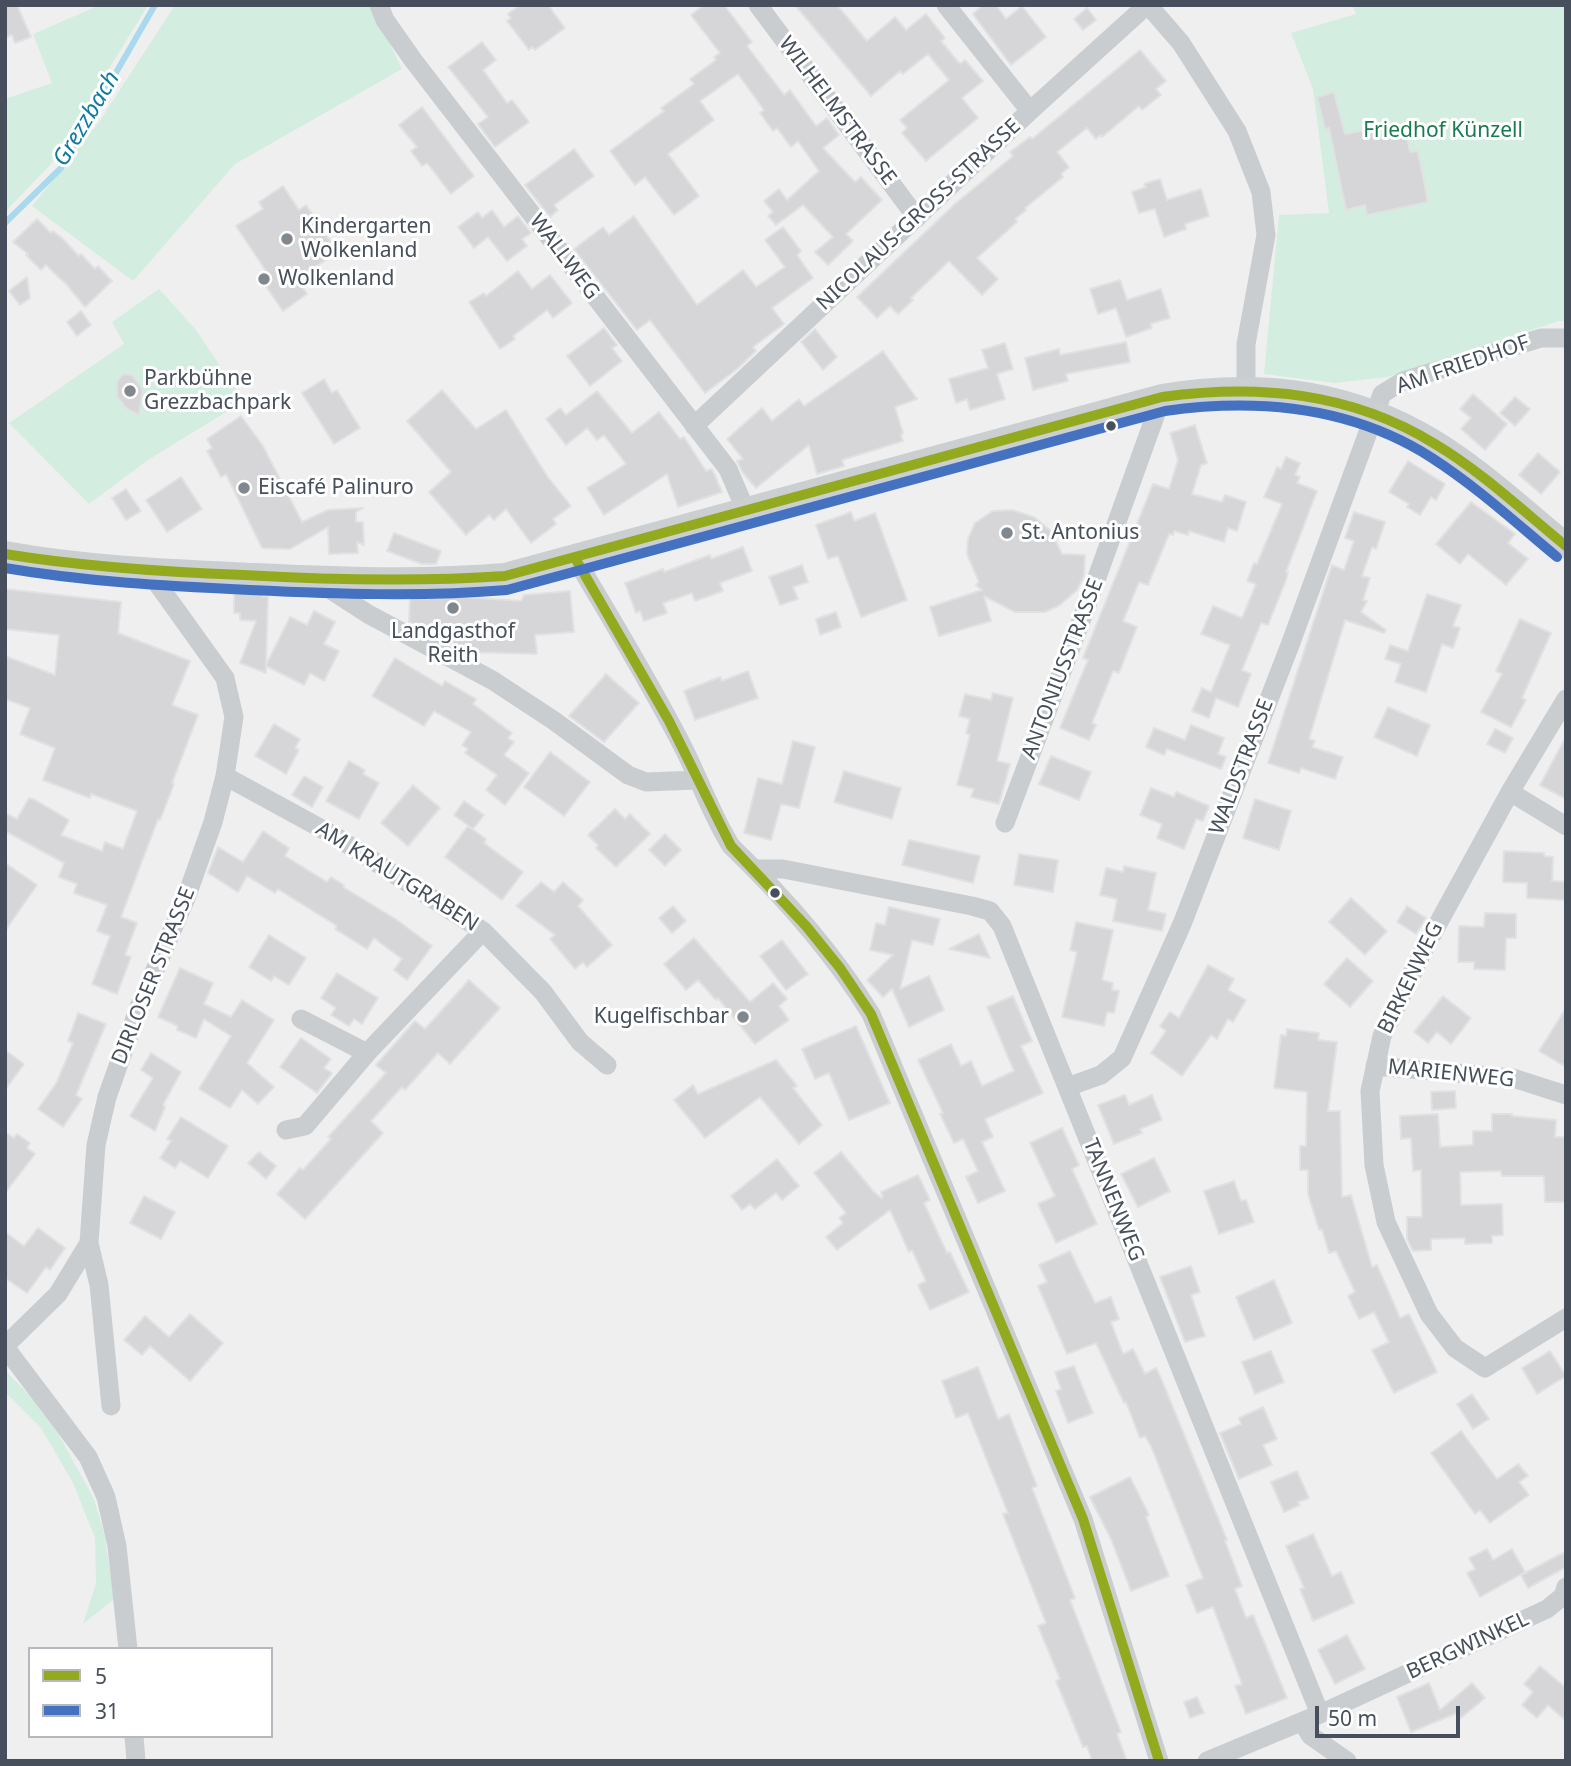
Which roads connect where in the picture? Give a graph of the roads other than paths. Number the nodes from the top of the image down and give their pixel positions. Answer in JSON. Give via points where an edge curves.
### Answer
{"nodes":[{"id":1,"x":379,"y":5,"type":"edge"},
{"id":2,"x":758,"y":5,"type":"edge"},
{"id":3,"x":946,"y":5,"type":"edge"},
{"id":4,"x":1147,"y":5,"type":"edge"},
{"id":5,"x":1030,"y":111,"type":"junction"},
{"id":6,"x":917,"y":218,"type":"junction"},
{"id":7,"x":1566,"y":338,"type":"edge"},
{"id":8,"x":1246,"y":390,"type":"junction"},
{"id":9,"x":1162,"y":397,"type":"junction"},
{"id":10,"x":1374,"y":413,"type":"junction"},
{"id":11,"x":694,"y":426,"type":"junction"},
{"id":12,"x":746,"y":511,"type":"junction"},
{"id":13,"x":1566,"y":545,"type":"edge"},
{"id":14,"x":5,"y":554,"type":"edge"},
{"id":15,"x":575,"y":558,"type":"junction"},
{"id":16,"x":149,"y":572,"type":"junction"},
{"id":17,"x":314,"y":579,"type":"junction"},
{"id":18,"x":1566,"y":699,"type":"edge"},
{"id":19,"x":225,"y":776,"type":"junction"},
{"id":20,"x":698,"y":780,"type":"junction"},
{"id":21,"x":1510,"y":792,"type":"junction"},
{"id":22,"x":1005,"y":823,"type":"dead end"},
{"id":23,"x":1566,"y":826,"type":"edge"},
{"id":24,"x":755,"y":869,"type":"junction"},
{"id":25,"x":483,"y":931,"type":"junction"},
{"id":26,"x":301,"y":1019,"type":"dead end"},
{"id":27,"x":367,"y":1053,"type":"junction"},
{"id":28,"x":607,"y":1065,"type":"dead end"},
{"id":29,"x":1375,"y":1066,"type":"junction"},
{"id":30,"x":1067,"y":1087,"type":"junction"},
{"id":31,"x":1566,"y":1095,"type":"edge"},
{"id":32,"x":285,"y":1130,"type":"dead end"},
{"id":33,"x":89,"y":1243,"type":"junction"},
{"id":34,"x":1566,"y":1318,"type":"edge"},
{"id":35,"x":5,"y":1347,"type":"edge"},
{"id":36,"x":111,"y":1406,"type":"dead end"},
{"id":37,"x":1566,"y":1587,"type":"edge"},
{"id":38,"x":128,"y":1647,"type":"edge"},
{"id":39,"x":1311,"y":1718,"type":"junction"},
{"id":40,"x":134,"y":1738,"type":"edge"},
{"id":41,"x":136,"y":1761,"type":"edge"},
{"id":42,"x":1159,"y":1761,"type":"edge"},
{"id":43,"x":1207,"y":1761,"type":"edge"},
{"id":44,"x":1347,"y":1761,"type":"edge"}],
"edges":[{"from":1,"to":11,"type":"street","name":"WALLWEG","via":[[413,60]]},
{"from":2,"to":6,"type":"street","name":"WILHELMSTRASSE"},
{"from":3,"to":5,"type":"street"},
{"from":4,"to":5,"type":"street","name":"NICOLAUS-GROSS-STRASSE"},
{"from":4,"to":8,"type":"street","via":[[1181,43],[1237,131],[1261,192],[1266,235],[1246,344]]},
{"from":5,"to":6,"type":"street","name":"NICOLAUS-GROSS-STRASSE"},
{"from":6,"to":11,"type":"street","name":"NICOLAUS-GROSS-STRASSE"},
{"from":7,"to":10,"type":"street","name":"AM FRIEDHOF","via":[[1541,338],[1403,381],[1382,394]]},
{"from":8,"to":9,"type":"street"},
{"from":8,"to":10,"type":"street","via":[[1328,398]]},
{"from":9,"to":12,"type":"street"},
{"from":9,"to":22,"type":"street","name":"ANTONIUSSTRASSE"},
{"from":10,"to":13,"type":"street","via":[[1417,433],[1458,460]]},
{"from":10,"to":30,"type":"street","name":"WALDSTRASSE","via":[[1182,924],[1122,1058],[1101,1075]]},
{"from":11,"to":12,"type":"street","name":"WALLWEG","via":[[728,469]]},
{"from":12,"to":15,"type":"street"},
{"from":14,"to":16,"type":"street"},
{"from":15,"to":17,"type":"street","via":[[505,576],[456,580]]},
{"from":15,"to":20,"type":"street","via":[[631,651]]},
{"from":16,"to":17,"type":"street"},
{"from":16,"to":19,"type":"street","name":"DIRLOSER STRASSE","via":[[225,678],[234,717]]},
{"from":17,"to":20,"type":"street","via":[[368,614],[492,680],[628,775],[646,782]]},
{"from":18,"to":21,"type":"street","name":"BIRKENWEG"},
{"from":19,"to":25,"type":"street","name":"AM KRAUTGRABEN","via":[[333,835]]},
{"from":19,"to":33,"type":"street","name":"DIRLOSER STRASSE","via":[[186,898],[107,1097],[96,1145]]},
{"from":20,"to":24,"type":"street","via":[[731,846]]},
{"from":21,"to":23,"type":"street"},
{"from":21,"to":29,"type":"street","name":"BIRKENWEG","via":[[1381,1036]]},
{"from":24,"to":30,"type":"street","name":"TANNENWEG","via":[[783,869],[990,911],[1002,926]]},
{"from":24,"to":42,"type":"street","via":[[826,947],[871,1014],[1083,1519]]},
{"from":25,"to":27,"type":"street"},
{"from":25,"to":28,"type":"street","name":"AM KRAUTGRABEN","via":[[543,992],[580,1042]]},
{"from":26,"to":27,"type":"street"},
{"from":27,"to":32,"type":"street","via":[[305,1126]]},
{"from":29,"to":31,"type":"street","name":"MARIENWEG","via":[[1513,1078]]},
{"from":29,"to":34,"type":"street","name":"BIRKENWEG","via":[[1370,1091],[1374,1166],[1386,1222],[1429,1314],[1455,1348],[1485,1368]]},
{"from":30,"to":39,"type":"street","name":"TANNENWEG"},
{"from":33,"to":35,"type":"street","via":[[58,1294]]},
{"from":33,"to":36,"type":"street","name":"DIRLOSER STRASSE","via":[[99,1285]]},
{"from":35,"to":38,"type":"street","via":[[88,1457],[106,1497],[117,1546]]},
{"from":37,"to":39,"type":"street","name":"BERGWINKEL","via":[[1563,1596],[1547,1609]]},
{"from":39,"to":43,"type":"street","name":"BERGWINKEL"},
{"from":39,"to":44,"type":"street","name":"TANNENWEG","via":[[1311,1736]]},
{"from":40,"to":41,"type":"street"}]}
